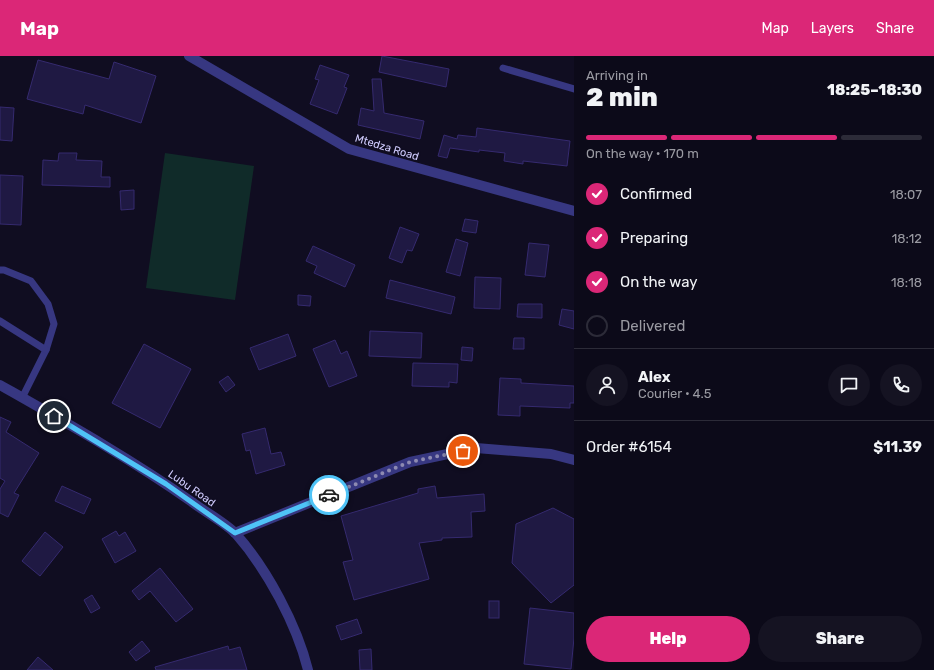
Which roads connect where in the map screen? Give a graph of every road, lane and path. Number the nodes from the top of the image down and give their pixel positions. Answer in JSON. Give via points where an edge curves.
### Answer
{"nodes":[{"id":1,"x":189,"y":56,"type":"edge"},
{"id":2,"x":503,"y":68,"type":"dead end"},
{"id":3,"x":574,"y":89,"type":"edge"},
{"id":4,"x":574,"y":211,"type":"edge"},
{"id":5,"x":0,"y":270,"type":"edge"},
{"id":6,"x":0,"y":321,"type":"edge"},
{"id":7,"x":46,"y":350,"type":"junction"},
{"id":8,"x":0,"y":385,"type":"edge"},
{"id":9,"x":22,"y":398,"type":"junction"},
{"id":10,"x":574,"y":460,"type":"edge"},
{"id":11,"x":235,"y":533,"type":"junction"},
{"id":12,"x":308,"y":670,"type":"edge"}],
"edges":[{"from":1,"to":4,"type":"street","name":"Mtedza Road","via":[[349,149]]},
{"from":2,"to":3,"type":"lane"},
{"from":5,"to":7,"type":"lane","via":[[31,281],[48,304],[54,324]]},
{"from":6,"to":7,"type":"lane"},
{"from":7,"to":9,"type":"lane"},
{"from":8,"to":9,"type":"street","name":"Lubu Road"},
{"from":9,"to":11,"type":"street","name":"Lubu Road","via":[[166,484]]},
{"from":10,"to":11,"type":"street","via":[[551,454],[476,448],[410,462]]},
{"from":11,"to":12,"type":"street","name":"Lubu Road","via":[[270,578],[304,654]]}]}
